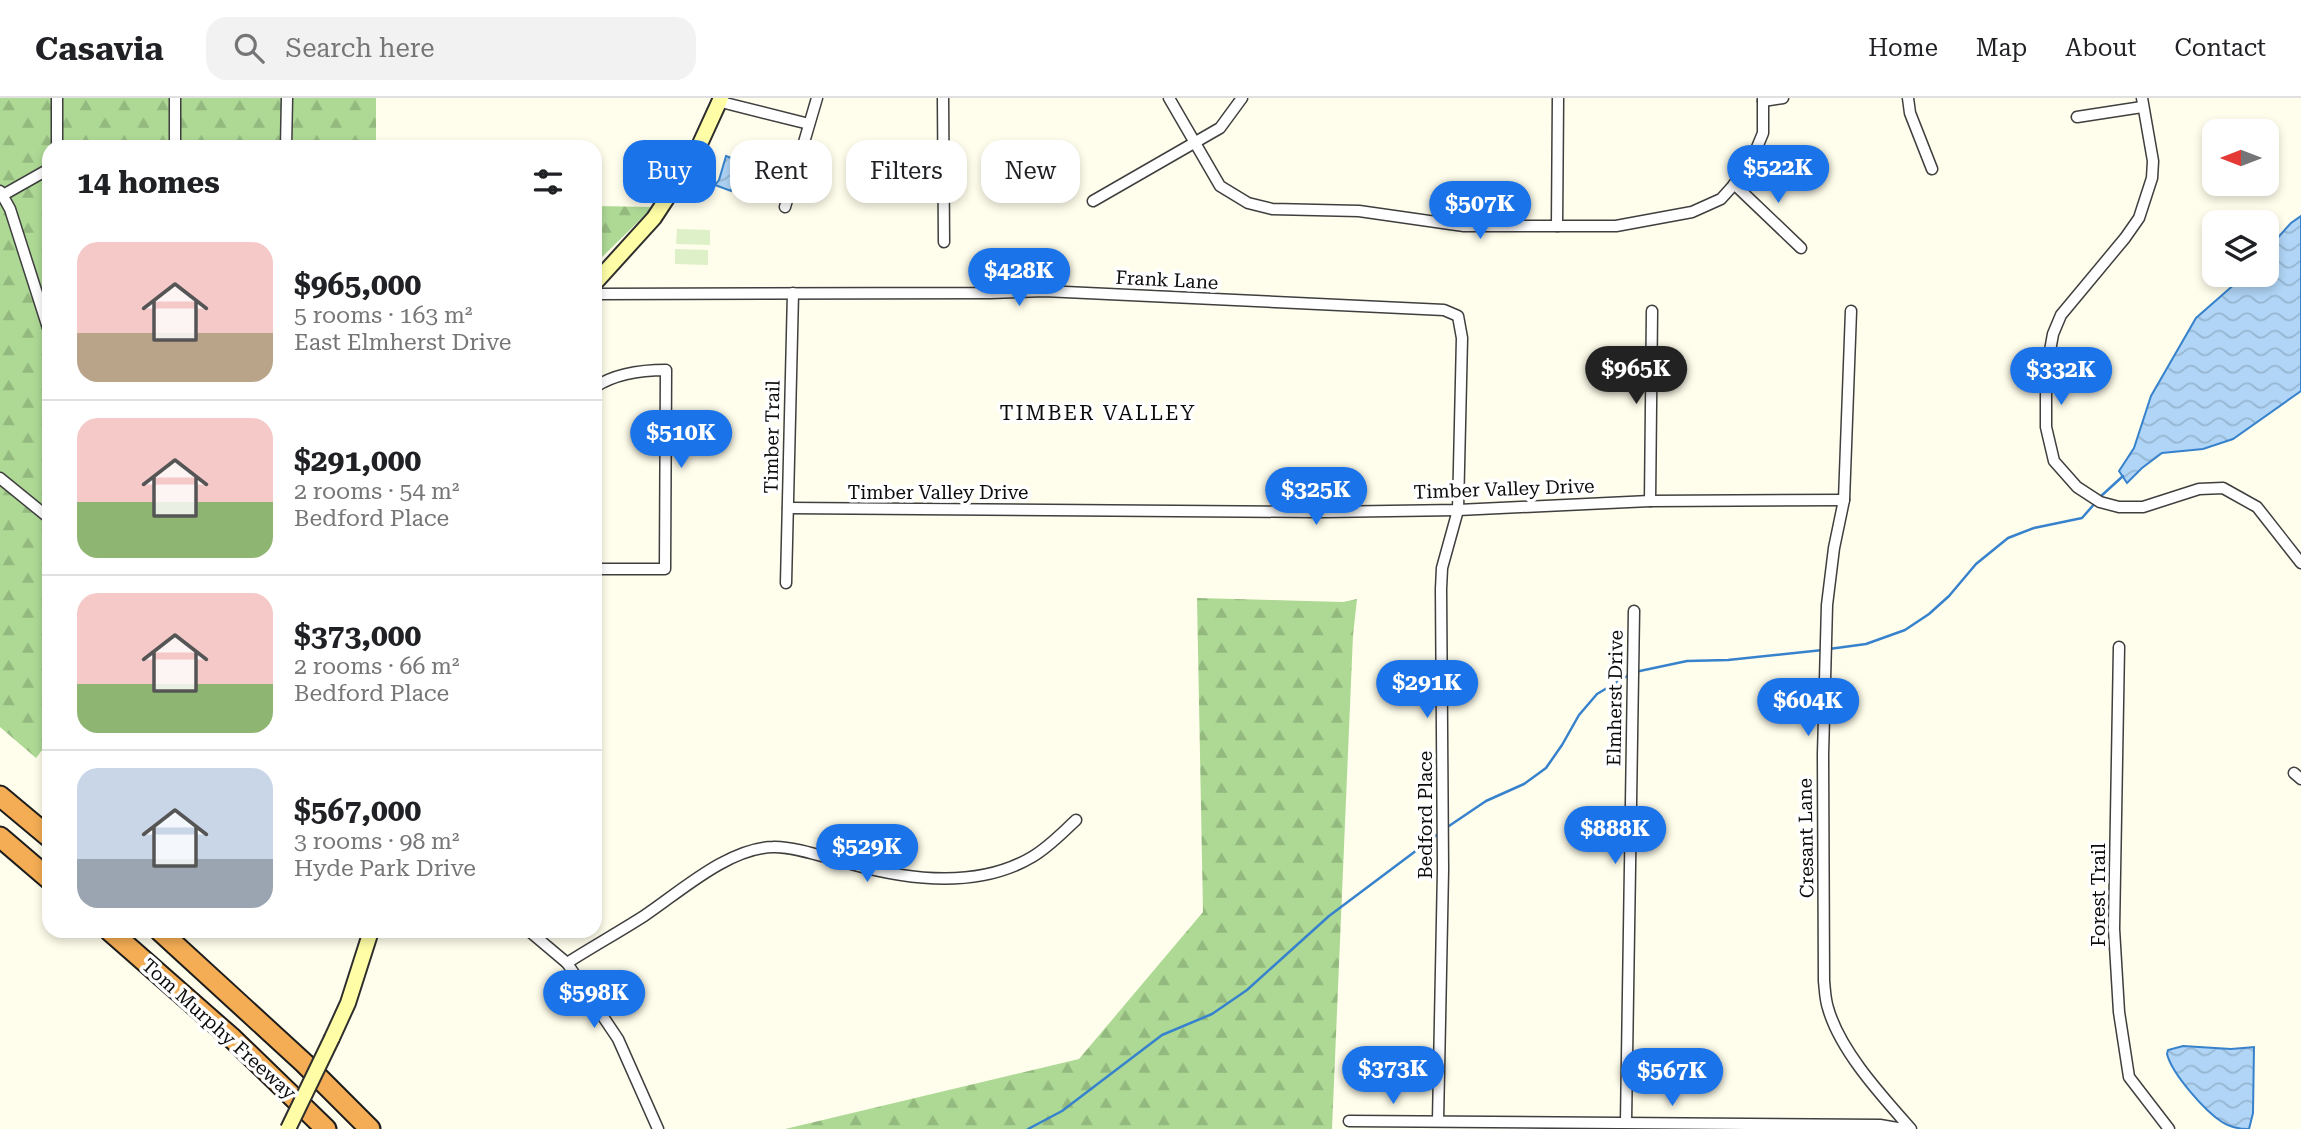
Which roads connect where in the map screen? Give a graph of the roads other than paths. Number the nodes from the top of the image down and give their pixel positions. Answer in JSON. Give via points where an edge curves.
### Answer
{"nodes":[{"id":1,"x":57,"y":98,"type":"edge"},
{"id":2,"x":176,"y":98,"type":"edge"},
{"id":3,"x":287,"y":98,"type":"edge"},
{"id":4,"x":817,"y":98,"type":"edge"},
{"id":5,"x":943,"y":98,"type":"edge"},
{"id":6,"x":1169,"y":98,"type":"edge"},
{"id":7,"x":1242,"y":98,"type":"edge"},
{"id":8,"x":1558,"y":98,"type":"edge"},
{"id":9,"x":1783,"y":98,"type":"edge"},
{"id":10,"x":1908,"y":98,"type":"edge"},
{"id":11,"x":721,"y":100,"type":"edge"},
{"id":12,"x":1763,"y":100,"type":"edge"},
{"id":13,"x":2142,"y":103,"type":"edge"},
{"id":14,"x":2077,"y":117,"type":"dead end"},
{"id":15,"x":809,"y":124,"type":"junction"},
{"id":16,"x":57,"y":140,"type":"edge"},
{"id":17,"x":175,"y":140,"type":"edge"},
{"id":18,"x":286,"y":140,"type":"edge"},
{"id":19,"x":1195,"y":143,"type":"junction"},
{"id":20,"x":1932,"y":169,"type":"dead end"},
{"id":21,"x":42,"y":172,"type":"edge"},
{"id":22,"x":1734,"y":184,"type":"junction"},
{"id":23,"x":1,"y":193,"type":"edge"},
{"id":24,"x":1093,"y":201,"type":"dead end"},
{"id":25,"x":785,"y":207,"type":"dead end"},
{"id":26,"x":1557,"y":226,"type":"junction"},
{"id":27,"x":944,"y":242,"type":"dead end"},
{"id":28,"x":1801,"y":248,"type":"dead end"},
{"id":29,"x":602,"y":275,"type":"edge"},
{"id":30,"x":793,"y":293,"type":"junction"},
{"id":31,"x":602,"y":294,"type":"edge"},
{"id":32,"x":42,"y":309,"type":"edge"},
{"id":33,"x":1444,"y":310,"type":"joint"},
{"id":34,"x":1652,"y":311,"type":"dead end"},
{"id":35,"x":1851,"y":311,"type":"dead end"},
{"id":36,"x":602,"y":382,"type":"edge"},
{"id":37,"x":0,"y":478,"type":"edge"},
{"id":38,"x":1844,"y":500,"type":"junction"},
{"id":39,"x":1650,"y":501,"type":"junction"},
{"id":40,"x":788,"y":508,"type":"junction"},
{"id":41,"x":1458,"y":510,"type":"junction"},
{"id":42,"x":42,"y":512,"type":"edge"},
{"id":43,"x":2301,"y":563,"type":"edge"},
{"id":44,"x":602,"y":569,"type":"edge"},
{"id":45,"x":786,"y":583,"type":"dead end"},
{"id":46,"x":1634,"y":611,"type":"dead end"},
{"id":47,"x":2119,"y":648,"type":"dead end"},
{"id":48,"x":0,"y":796,"type":"edge"},
{"id":49,"x":1076,"y":820,"type":"dead end"},
{"id":50,"x":42,"y":831,"type":"edge"},
{"id":51,"x":0,"y":837,"type":"edge"},
{"id":52,"x":42,"y":873,"type":"edge"},
{"id":53,"x":118,"y":938,"type":"edge"},
{"id":54,"x":168,"y":938,"type":"edge"},
{"id":55,"x":369,"y":938,"type":"edge"},
{"id":56,"x":537,"y":938,"type":"edge"},
{"id":57,"x":567,"y":963,"type":"junction"},
{"id":58,"x":1349,"y":1121,"type":"dead end"},
{"id":59,"x":1438,"y":1121,"type":"junction"},
{"id":60,"x":1626,"y":1122,"type":"junction"},
{"id":61,"x":1695,"y":1126,"type":"edge"},
{"id":62,"x":288,"y":1129,"type":"edge"},
{"id":63,"x":326,"y":1129,"type":"edge"},
{"id":64,"x":370,"y":1129,"type":"edge"},
{"id":65,"x":658,"y":1129,"type":"edge"},
{"id":66,"x":1903,"y":1129,"type":"edge"},
{"id":67,"x":1911,"y":1129,"type":"edge"},
{"id":68,"x":2169,"y":1129,"type":"edge"}],
"edges":[{"from":1,"to":16,"type":"street"},
{"from":2,"to":17,"type":"street"},
{"from":3,"to":18,"type":"street"},
{"from":4,"to":15,"type":"street"},
{"from":5,"to":27,"type":"street"},
{"from":6,"to":19,"type":"street"},
{"from":7,"to":19,"type":"street","via":[[1220,128]]},
{"from":8,"to":26,"type":"street"},
{"from":9,"to":12,"type":"street"},
{"from":10,"to":20,"type":"street"},
{"from":11,"to":15,"type":"street"},
{"from":11,"to":29,"type":"street","via":[[694,157],[653,218]]},
{"from":12,"to":22,"type":"street","via":[[1763,133],[1748,169]]},
{"from":13,"to":14,"type":"street"},
{"from":13,"to":43,"type":"street","via":[[2153,162],[2139,218],[2061,315],[2047,358],[2046,413],[2054,461],[2077,488],[2119,508],[2143,507],[2199,489],[2223,488],[2257,507]]},
{"from":15,"to":25,"type":"street"},
{"from":19,"to":24,"type":"street"},
{"from":19,"to":26,"type":"street","via":[[1220,186],[1248,203],[1272,209],[1359,211],[1464,226]]},
{"from":21,"to":23,"type":"street"},
{"from":22,"to":26,"type":"street","via":[[1721,198],[1692,212],[1616,226]]},
{"from":22,"to":28,"type":"street"},
{"from":23,"to":32,"type":"street"},
{"from":30,"to":31,"type":"street","name":"Frank Lane"},
{"from":30,"to":33,"type":"street","name":"Frank Lane","via":[[1044,292]]},
{"from":30,"to":40,"type":"street","name":"Timber Trail"},
{"from":33,"to":41,"type":"street","name":"Bedford Place","via":[[1458,316],[1461,338]]},
{"from":34,"to":39,"type":"street"},
{"from":35,"to":38,"type":"street","name":"Cresant Lane"},
{"from":36,"to":44,"type":"street","via":[[644,370],[666,370],[665,569]]},
{"from":37,"to":42,"type":"street"},
{"from":38,"to":39,"type":"street","name":"Timber Valley Drive"},
{"from":38,"to":67,"type":"street","name":"Cresant Lane","via":[[1827,605],[1824,981],[1836,1031]]},
{"from":39,"to":41,"type":"street","name":"Timber Valley Drive"},
{"from":40,"to":41,"type":"street","name":"Timber Valley Drive"},
{"from":40,"to":45,"type":"street","name":"Timber Trail"},
{"from":41,"to":59,"type":"street","name":"Bedford Place","via":[[1441,589],[1443,870]]},
{"from":46,"to":60,"type":"street","name":"Elmherst Drive"},
{"from":47,"to":68,"type":"street","name":"Forest Trail","via":[[2113,929],[2119,1012],[2129,1077]]},
{"from":48,"to":50,"type":"highway"},
{"from":49,"to":57,"type":"street","via":[[1055,841],[1021,862],[951,878],[892,874],[774,847],[750,852],[723,862]]},
{"from":51,"to":52,"type":"highway"},
{"from":53,"to":63,"type":"highway","name":"Tom Murphy Freeway"},
{"from":54,"to":64,"type":"highway","name":"Tom Murphy Freeway"},
{"from":55,"to":62,"type":"street","bridge":true,"via":[[348,1003]]},
{"from":56,"to":57,"type":"street"},
{"from":57,"to":65,"type":"street","via":[[618,1039]]},
{"from":58,"to":59,"type":"street"},
{"from":59,"to":60,"type":"street"},
{"from":60,"to":61,"type":"street"},
{"from":61,"to":66,"type":"street","via":[[1880,1125]]}]}
